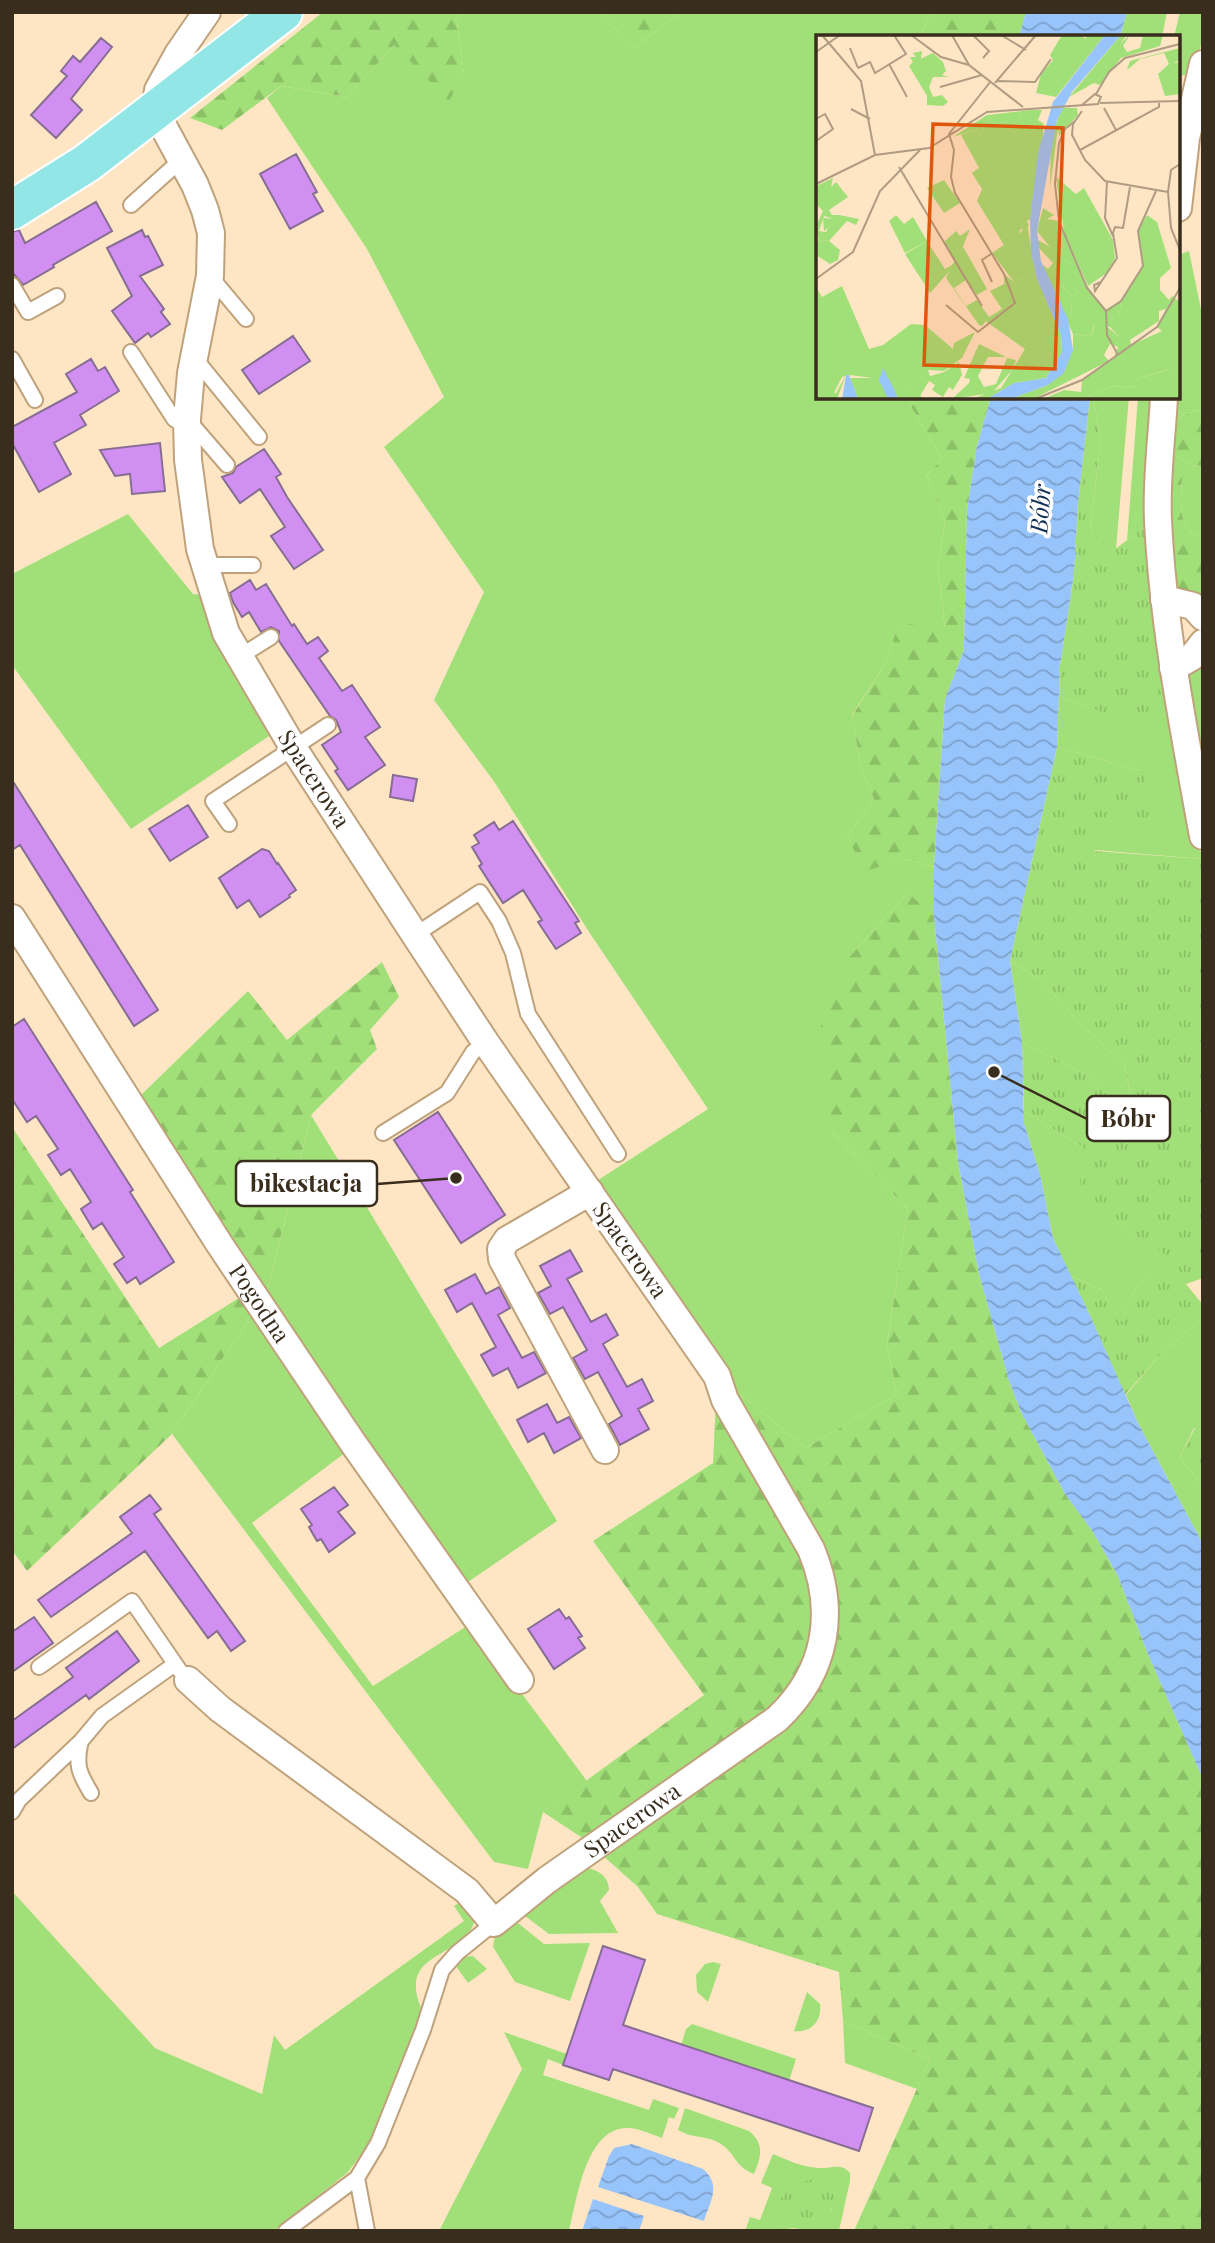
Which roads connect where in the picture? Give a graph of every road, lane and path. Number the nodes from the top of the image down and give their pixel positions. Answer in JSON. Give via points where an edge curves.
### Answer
{"nodes":[{"id":1,"x":207,"y":12,"type":"edge"},
{"id":2,"x":284,"y":12,"type":"edge"},
{"id":3,"x":1203,"y":64,"type":"edge"},
{"id":4,"x":155,"y":111,"type":"junction"},
{"id":5,"x":181,"y":160,"type":"junction"},
{"id":6,"x":1180,"y":190,"type":"edge"},
{"id":7,"x":131,"y":205,"type":"dead end"},
{"id":8,"x":12,"y":210,"type":"edge"},
{"id":9,"x":210,"y":276,"type":"junction"},
{"id":10,"x":12,"y":285,"type":"edge"},
{"id":11,"x":57,"y":296,"type":"dead end"},
{"id":12,"x":246,"y":319,"type":"dead end"},
{"id":13,"x":131,"y":352,"type":"dead end"},
{"id":14,"x":193,"y":356,"type":"junction"},
{"id":15,"x":12,"y":359,"type":"edge"},
{"id":16,"x":1164,"y":399,"type":"edge"},
{"id":17,"x":35,"y":400,"type":"dead end"},
{"id":18,"x":187,"y":423,"type":"junction"},
{"id":19,"x":258,"y":437,"type":"dead end"},
{"id":20,"x":227,"y":465,"type":"dead end"},
{"id":21,"x":205,"y":565,"type":"junction"},
{"id":22,"x":253,"y":565,"type":"dead end"},
{"id":23,"x":1164,"y":599,"type":"junction"},
{"id":24,"x":1203,"y":617,"type":"edge"},
{"id":25,"x":271,"y":637,"type":"dead end"},
{"id":26,"x":1203,"y":643,"type":"edge"},
{"id":27,"x":239,"y":657,"type":"junction"},
{"id":28,"x":1174,"y":668,"type":"junction"},
{"id":29,"x":328,"y":725,"type":"dead end"},
{"id":30,"x":294,"y":749,"type":"junction"},
{"id":31,"x":229,"y":824,"type":"dead end"},
{"id":32,"x":1203,"y":836,"type":"edge"},
{"id":33,"x":12,"y":918,"type":"edge"},
{"id":34,"x":415,"y":935,"type":"junction"},
{"id":35,"x":486,"y":1043,"type":"junction"},
{"id":36,"x":383,"y":1133,"type":"dead end"},
{"id":37,"x":618,"y":1154,"type":"dead end"},
{"id":38,"x":590,"y":1192,"type":"junction"},
{"id":39,"x":605,"y":1450,"type":"dead end"},
{"id":40,"x":39,"y":1667,"type":"dead end"},
{"id":41,"x":181,"y":1672,"type":"junction"},
{"id":42,"x":520,"y":1680,"type":"dead end"},
{"id":43,"x":81,"y":1741,"type":"junction"},
{"id":44,"x":91,"y":1793,"type":"dead end"},
{"id":45,"x":12,"y":1812,"type":"edge"},
{"id":46,"x":494,"y":1923,"type":"junction"},
{"id":47,"x":357,"y":2178,"type":"junction"},
{"id":48,"x":286,"y":2231,"type":"edge"},
{"id":49,"x":367,"y":2231,"type":"edge"}],
"edges":[{"from":1,"to":4,"type":"street","via":[[166,74]]},
{"from":2,"to":4,"type":"main road"},
{"from":3,"to":6,"type":"street"},
{"from":4,"to":5,"type":"street","name":"Spacerowa"},
{"from":4,"to":8,"type":"main road","via":[[87,163]]},
{"from":5,"to":7,"type":"lane"},
{"from":5,"to":9,"type":"street","name":"Spacerowa","via":[[205,209],[211,233]]},
{"from":9,"to":12,"type":"lane"},
{"from":9,"to":14,"type":"street","name":"Spacerowa"},
{"from":10,"to":11,"type":"lane","via":[[28,312]]},
{"from":13,"to":18,"type":"lane","via":[[174,419]]},
{"from":14,"to":18,"type":"street","name":"Spacerowa"},
{"from":14,"to":19,"type":"lane"},
{"from":15,"to":17,"type":"lane"},
{"from":16,"to":23,"type":"street","via":[[1158,516]]},
{"from":18,"to":20,"type":"lane"},
{"from":18,"to":21,"type":"street","name":"Spacerowa","via":[[191,491]]},
{"from":21,"to":22,"type":"lane"},
{"from":21,"to":27,"type":"street","name":"Spacerowa","via":[[226,633]]},
{"from":23,"to":24,"type":"street","via":[[1193,606]]},
{"from":23,"to":28,"type":"street"},
{"from":25,"to":27,"type":"lane"},
{"from":26,"to":28,"type":"street"},
{"from":27,"to":30,"type":"street","name":"Spacerowa"},
{"from":28,"to":32,"type":"street"},
{"from":29,"to":30,"type":"lane"},
{"from":30,"to":31,"type":"lane","via":[[214,801]]},
{"from":30,"to":34,"type":"street","name":"Spacerowa"},
{"from":33,"to":42,"type":"street","name":"Pogodna","via":[[220,1245]]},
{"from":34,"to":35,"type":"street","name":"Spacerowa"},
{"from":34,"to":37,"type":"lane","via":[[480,892],[513,953],[528,1014]]},
{"from":35,"to":36,"type":"lane","via":[[473,1052],[447,1093]]},
{"from":35,"to":38,"type":"street","name":"Spacerowa"},
{"from":38,"to":39,"type":"street","via":[[501,1248],[502,1259]]},
{"from":38,"to":46,"type":"street","name":"Spacerowa","via":[[717,1376],[725,1400],[811,1549],[824,1594],[823,1641],[806,1686],[777,1719],[547,1880]]},
{"from":40,"to":41,"type":"lane","via":[[132,1601]]},
{"from":41,"to":43,"type":"lane","via":[[102,1716]]},
{"from":41,"to":46,"type":"street","via":[[220,1709],[467,1891]]},
{"from":43,"to":44,"type":"lane","via":[[80,1775]]},
{"from":43,"to":45,"type":"lane"},
{"from":46,"to":47,"type":"lane","via":[[442,1970],[424,2030],[379,2143]]},
{"from":47,"to":48,"type":"lane"},
{"from":47,"to":49,"type":"lane"}]}
